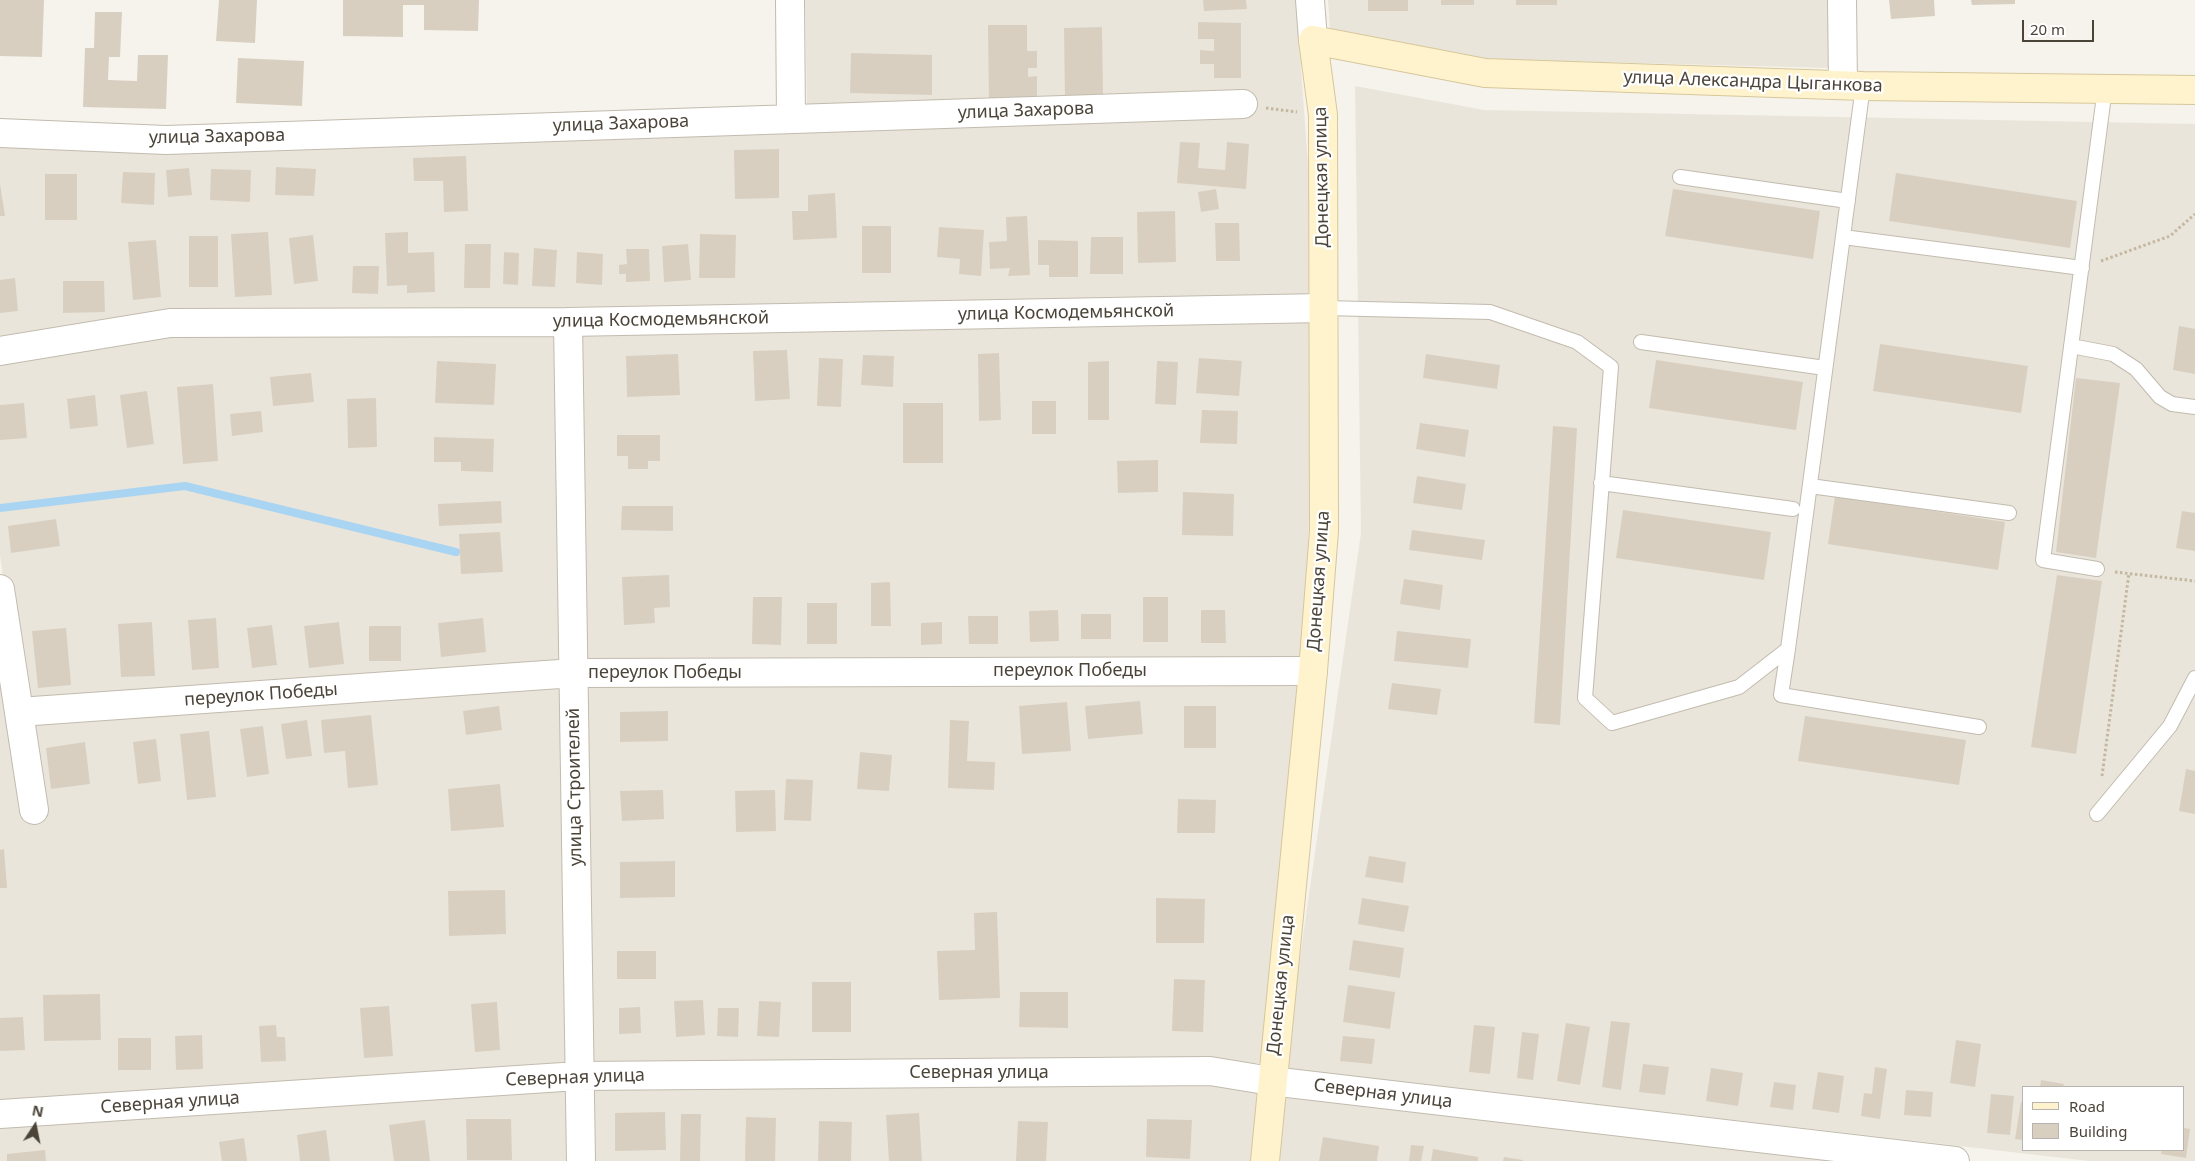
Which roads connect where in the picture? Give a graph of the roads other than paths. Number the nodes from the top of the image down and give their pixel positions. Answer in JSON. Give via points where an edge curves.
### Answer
{"nodes":[{"id":1,"x":790,"y":0,"type":"edge"},
{"id":2,"x":1310,"y":0,"type":"edge"},
{"id":3,"x":1842,"y":0,"type":"edge"},
{"id":4,"x":1313,"y":40,"type":"junction"},
{"id":5,"x":1853,"y":85,"type":"junction"},
{"id":6,"x":2105,"y":88,"type":"junction"},
{"id":7,"x":2195,"y":90,"type":"edge"},
{"id":8,"x":1243,"y":104,"type":"road end"},
{"id":9,"x":791,"y":118,"type":"junction"},
{"id":10,"x":0,"y":134,"type":"edge"},
{"id":11,"x":1680,"y":177,"type":"dead end"},
{"id":12,"x":1848,"y":201,"type":"junction"},
{"id":13,"x":1843,"y":237,"type":"junction"},
{"id":14,"x":2082,"y":268,"type":"junction"},
{"id":15,"x":1324,"y":308,"type":"junction"},
{"id":16,"x":568,"y":322,"type":"junction"},
{"id":17,"x":1641,"y":342,"type":"dead end"},
{"id":18,"x":2071,"y":346,"type":"junction"},
{"id":19,"x":0,"y":351,"type":"edge"},
{"id":20,"x":1825,"y":368,"type":"junction"},
{"id":21,"x":2195,"y":408,"type":"edge"},
{"id":22,"x":1602,"y":483,"type":"junction"},
{"id":23,"x":1810,"y":486,"type":"junction"},
{"id":24,"x":1794,"y":509,"type":"dead end"},
{"id":25,"x":2009,"y":513,"type":"dead end"},
{"id":26,"x":2097,"y":569,"type":"road end"},
{"id":27,"x":0,"y":589,"type":"edge"},
{"id":28,"x":1788,"y":648,"type":"junction"},
{"id":29,"x":1314,"y":671,"type":"junction"},
{"id":30,"x":574,"y":673,"type":"junction"},
{"id":31,"x":2195,"y":678,"type":"edge"},
{"id":32,"x":19,"y":712,"type":"junction"},
{"id":33,"x":1979,"y":727,"type":"dead end"},
{"id":34,"x":34,"y":810,"type":"dead end"},
{"id":35,"x":2097,"y":814,"type":"road end"},
{"id":36,"x":578,"y":1076,"type":"junction"},
{"id":37,"x":1272,"y":1080,"type":"junction"},
{"id":38,"x":0,"y":1114,"type":"edge"},
{"id":39,"x":581,"y":1161,"type":"edge"},
{"id":40,"x":1265,"y":1161,"type":"edge"},
{"id":41,"x":1955,"y":1161,"type":"edge"}],
"edges":[{"from":1,"to":9,"type":"street"},
{"from":2,"to":4,"type":"street","name":"Донецкая улица"},
{"from":3,"to":5,"type":"street"},
{"from":4,"to":5,"type":"street","name":"улица Александра Цыганкова","via":[[1485,73]]},
{"from":4,"to":15,"type":"street","name":"Донецкая улица","via":[[1323,115]]},
{"from":5,"to":6,"type":"street","name":"улица Александра Цыганкова"},
{"from":5,"to":12,"type":"lane"},
{"from":6,"to":7,"type":"street","name":"улица Александра Цыганкова"},
{"from":6,"to":14,"type":"lane"},
{"from":8,"to":9,"type":"street","name":"улица Захарова"},
{"from":9,"to":10,"type":"street","name":"улица Захарова","via":[[166,140]]},
{"from":11,"to":12,"type":"lane"},
{"from":12,"to":13,"type":"lane"},
{"from":13,"to":14,"type":"lane"},
{"from":13,"to":20,"type":"lane"},
{"from":14,"to":18,"type":"lane"},
{"from":15,"to":16,"type":"street","name":"улица Космодемьянской"},
{"from":15,"to":22,"type":"lane","via":[[1490,312],[1577,342],[1611,367]]},
{"from":15,"to":29,"type":"street","name":"Донецкая улица","via":[[1324,531]]},
{"from":16,"to":19,"type":"street","name":"улица Космодемьянской","via":[[170,323]]},
{"from":16,"to":30,"type":"street","name":"улица Строителей"},
{"from":17,"to":20,"type":"lane"},
{"from":18,"to":21,"type":"lane","via":[[2113,354],[2136,369],[2160,397],[2172,404]]},
{"from":18,"to":26,"type":"lane","via":[[2043,560]]},
{"from":20,"to":23,"type":"lane"},
{"from":22,"to":24,"type":"lane"},
{"from":22,"to":28,"type":"lane","via":[[1585,698],[1612,723],[1739,687]]},
{"from":23,"to":25,"type":"lane"},
{"from":23,"to":28,"type":"lane"},
{"from":27,"to":32,"type":"street"},
{"from":28,"to":33,"type":"lane","via":[[1781,695]]},
{"from":29,"to":30,"type":"street","name":"переулок Победы"},
{"from":29,"to":37,"type":"street","name":"Донецкая улица"},
{"from":30,"to":32,"type":"street","name":"переулок Победы"},
{"from":30,"to":36,"type":"street","name":"улица Строителей"},
{"from":31,"to":35,"type":"lane","via":[[2170,726]]},
{"from":32,"to":34,"type":"street"},
{"from":36,"to":37,"type":"street","name":"Северная улица","via":[[1210,1071]]},
{"from":36,"to":38,"type":"street","name":"Северная улица"},
{"from":36,"to":39,"type":"street","name":"улица Строителей"},
{"from":37,"to":40,"type":"street","name":"Донецкая улица"},
{"from":37,"to":41,"type":"street","name":"Северная улица"}]}
